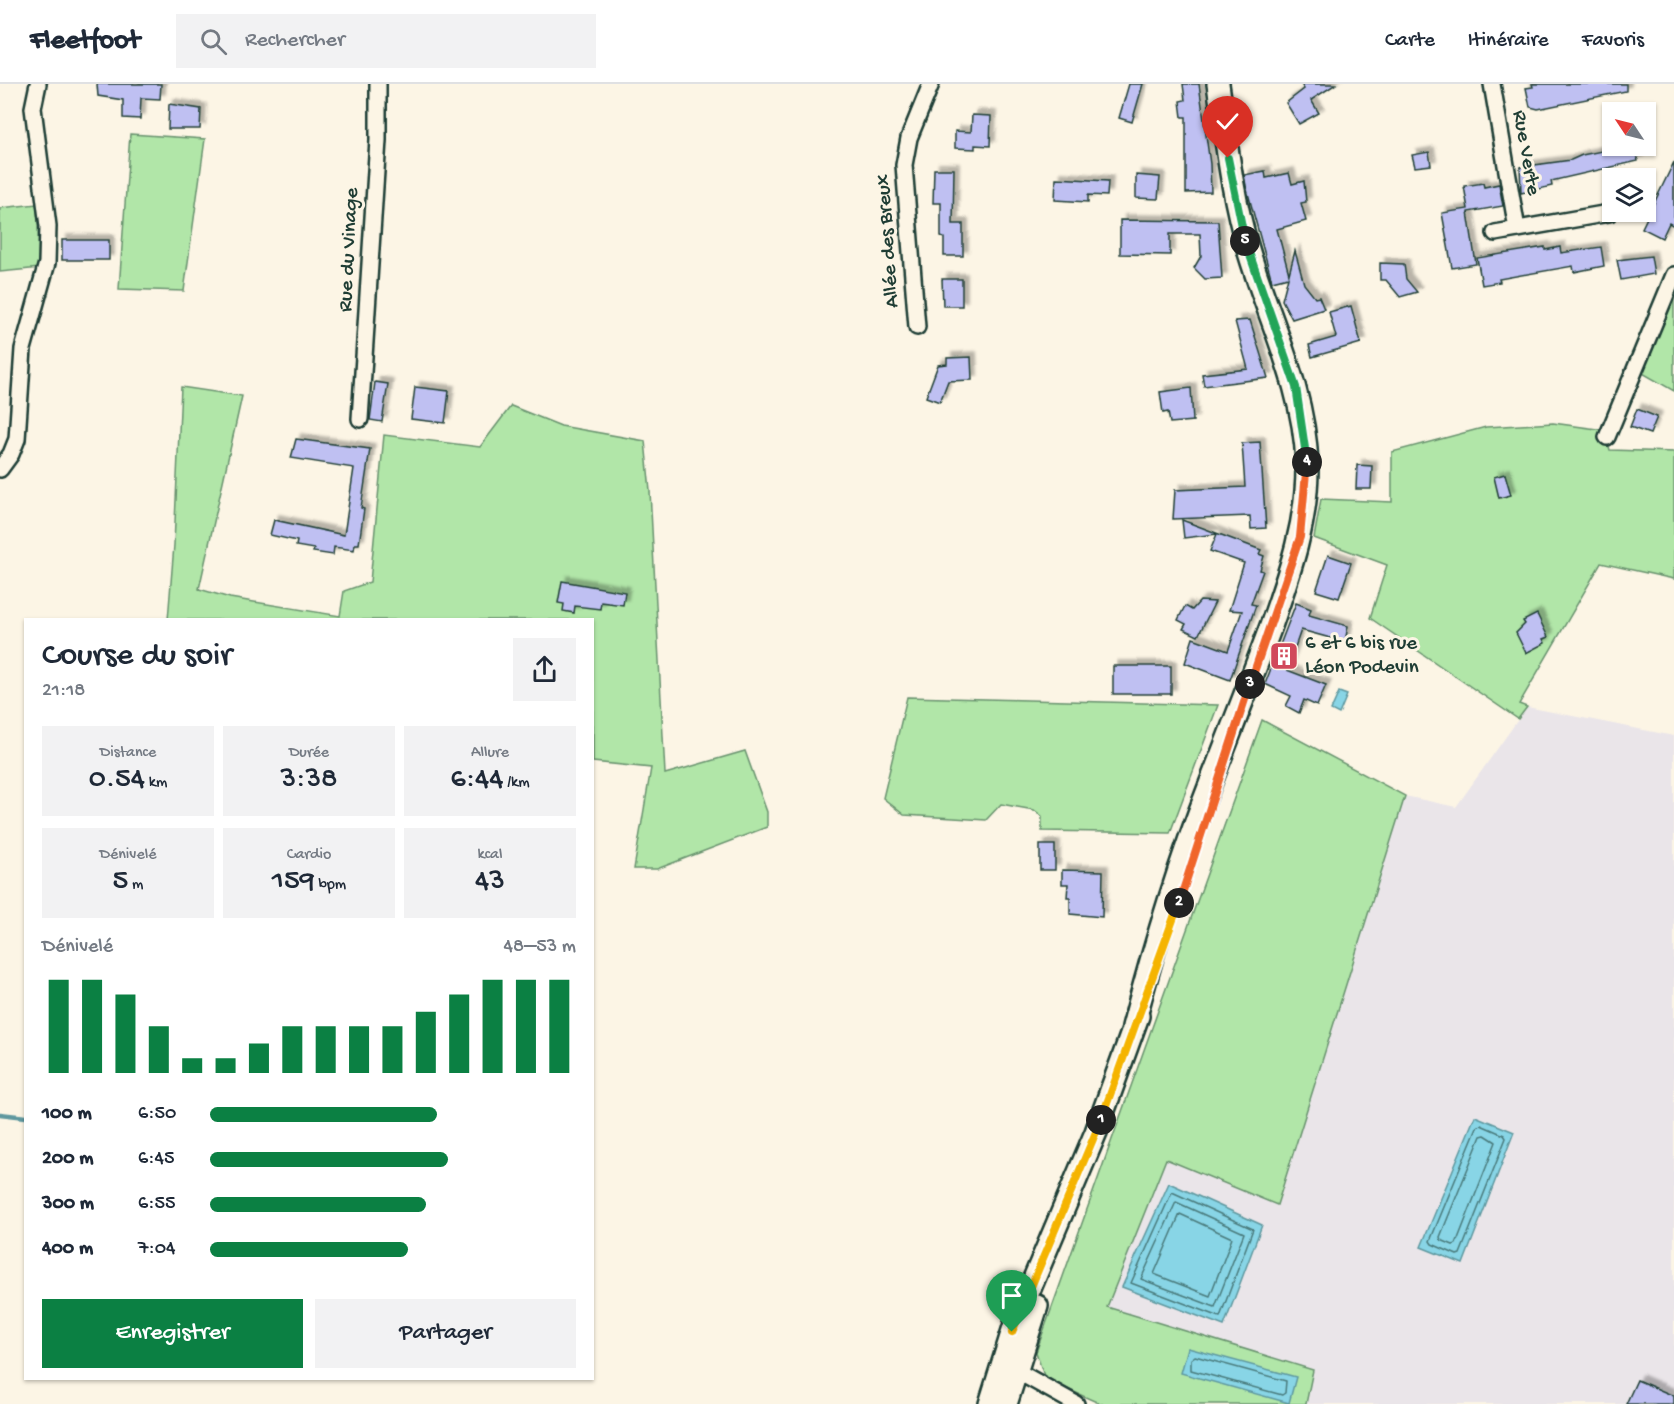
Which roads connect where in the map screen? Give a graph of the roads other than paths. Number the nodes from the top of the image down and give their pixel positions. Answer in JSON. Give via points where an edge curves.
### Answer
{"nodes":[{"id":1,"x":38,"y":84,"type":"edge"},
{"id":2,"x":378,"y":84,"type":"edge"},
{"id":3,"x":931,"y":84,"type":"edge"},
{"id":4,"x":1218,"y":84,"type":"edge"},
{"id":5,"x":1492,"y":84,"type":"edge"},
{"id":6,"x":1602,"y":214,"type":"edge"},
{"id":7,"x":1517,"y":229,"type":"junction"},
{"id":8,"x":1496,"y":233,"type":"dead end"},
{"id":9,"x":1674,"y":275,"type":"edge"},
{"id":10,"x":917,"y":327,"type":"dead end"},
{"id":11,"x":360,"y":419,"type":"dead end"},
{"id":12,"x":1607,"y":437,"type":"dead end"},
{"id":13,"x":0,"y":468,"type":"edge"},
{"id":14,"x":1008,"y":1367,"type":"junction"},
{"id":15,"x":997,"y":1403,"type":"edge"},
{"id":16,"x":1076,"y":1404,"type":"edge"}],
"edges":[{"from":1,"to":13,"type":"street","via":[[33,108],[48,226],[47,263],[23,349],[17,439]]},
{"from":2,"to":11,"type":"street","name":"Rue du Vinage","via":[[378,140]]},
{"from":3,"to":10,"type":"street","name":"Allée des Breux","via":[[909,138],[904,165]]},
{"from":4,"to":14,"type":"main road","via":[[1240,221],[1296,387],[1307,476],[1303,525],[1168,938]]},
{"from":5,"to":7,"type":"street","name":"Rue Verte"},
{"from":6,"to":7,"type":"street","name":"Rue Verte"},
{"from":7,"to":8,"type":"street","name":"Rue Verte"},
{"from":9,"to":12,"type":"street"},
{"from":14,"to":15,"type":"main road"},
{"from":14,"to":16,"type":"street"}]}
